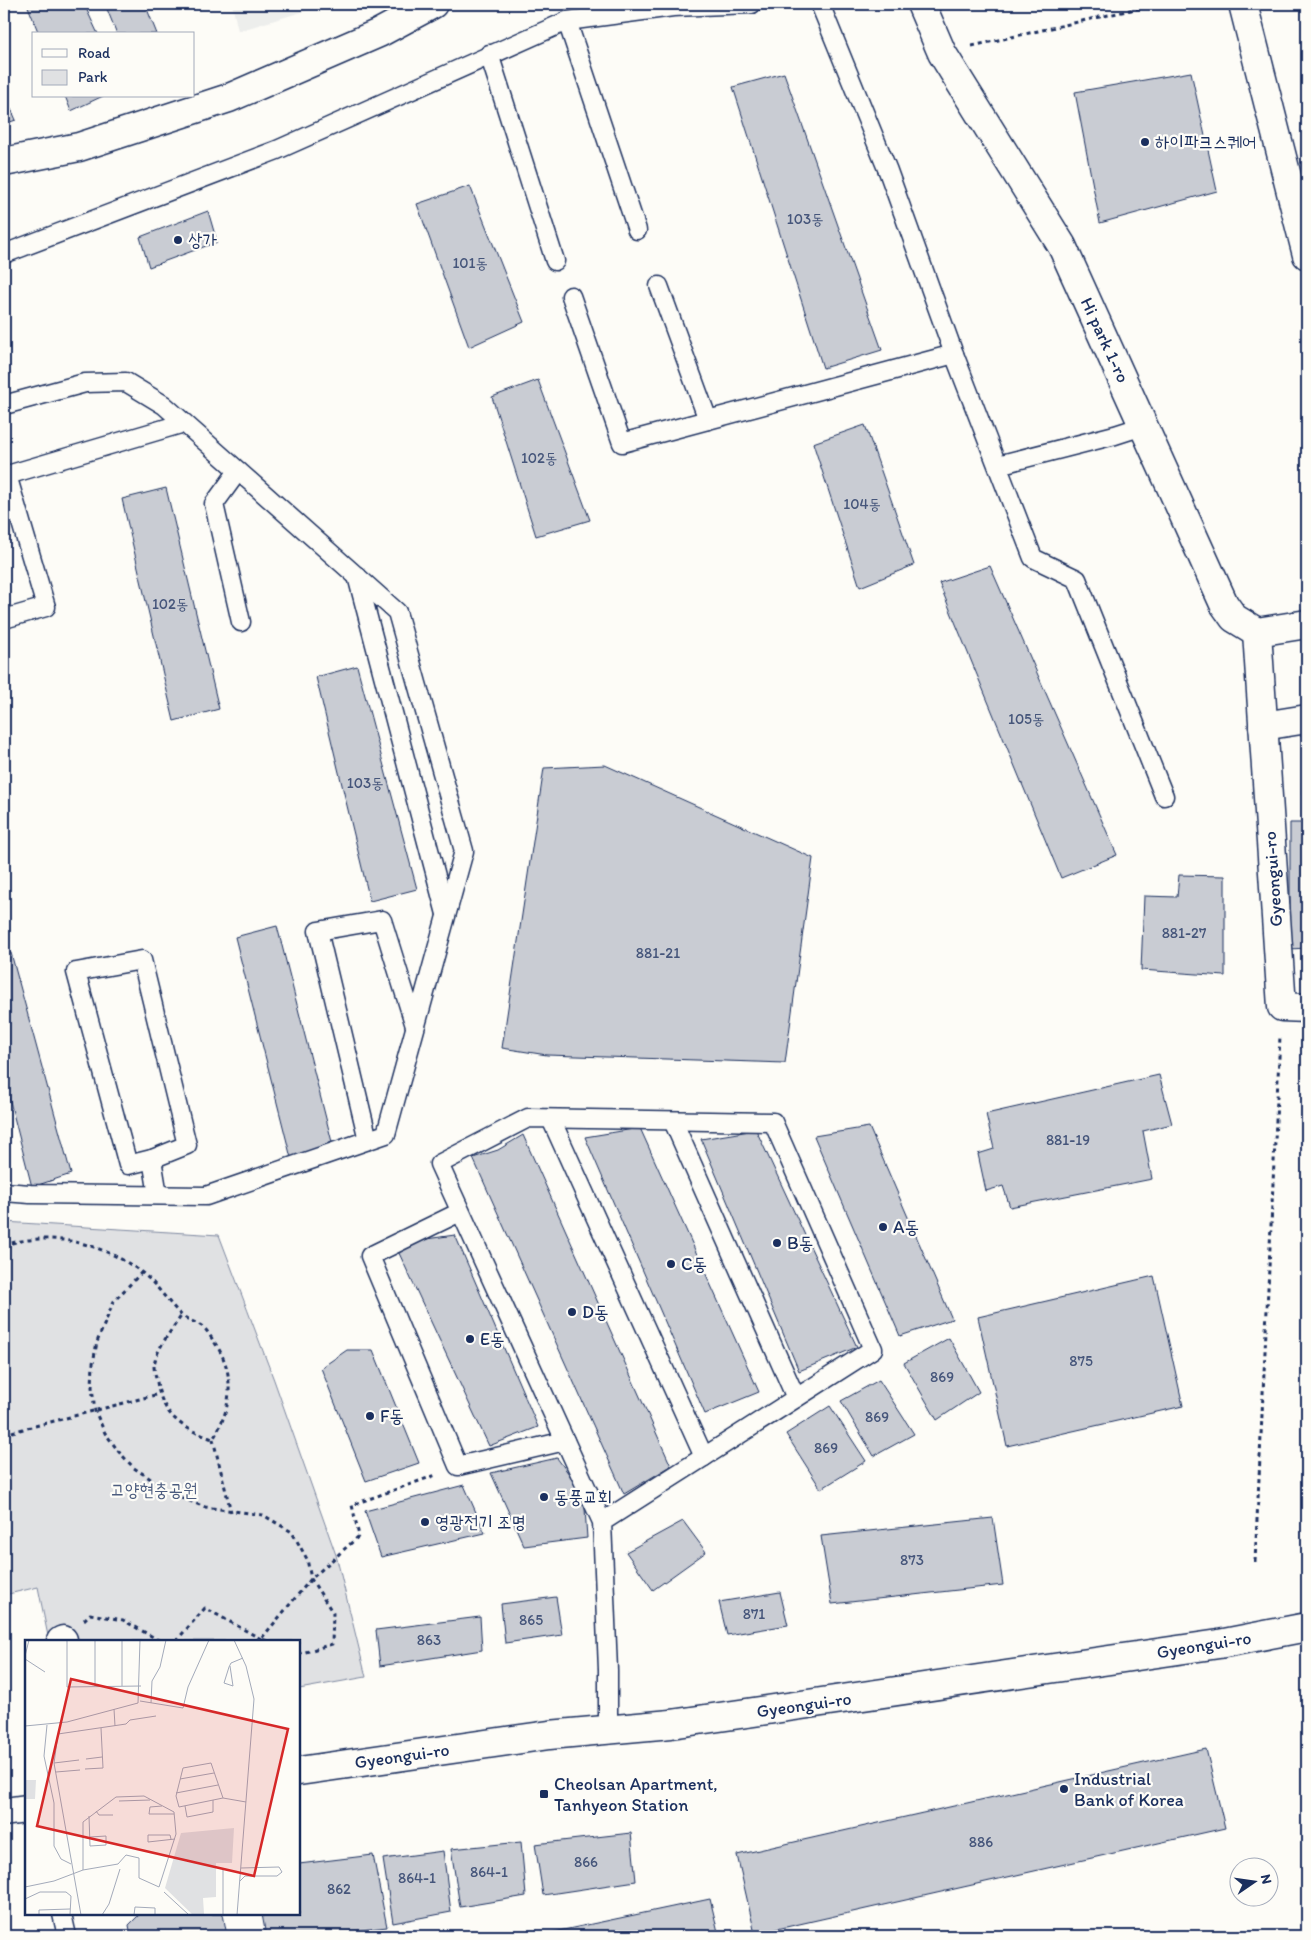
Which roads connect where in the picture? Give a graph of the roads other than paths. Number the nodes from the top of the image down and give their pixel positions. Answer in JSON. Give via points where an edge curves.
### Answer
{"nodes":[{"id":1,"x":433,"y":4,"type":"edge"},
{"id":2,"x":752,"y":4,"type":"edge"},
{"id":3,"x":820,"y":4,"type":"edge"},
{"id":4,"x":921,"y":4,"type":"edge"},
{"id":5,"x":1243,"y":4,"type":"edge"},
{"id":6,"x":567,"y":21,"type":"junction"},
{"id":7,"x":490,"y":54,"type":"junction"},
{"id":8,"x":4,"y":162,"type":"edge"},
{"id":9,"x":1303,"y":216,"type":"edge"},
{"id":10,"x":637,"y":230,"type":"dead end"},
{"id":11,"x":4,"y":254,"type":"edge"},
{"id":12,"x":1307,"y":255,"type":"edge"},
{"id":13,"x":554,"y":261,"type":"dead end"},
{"id":14,"x":659,"y":286,"type":"dead end"},
{"id":15,"x":571,"y":296,"type":"dead end"},
{"id":16,"x":954,"y":354,"type":"junction"},
{"id":17,"x":4,"y":405,"type":"edge"},
{"id":18,"x":708,"y":420,"type":"junction"},
{"id":19,"x":184,"y":423,"type":"junction"},
{"id":20,"x":1143,"y":426,"type":"junction"},
{"id":21,"x":998,"y":465,"type":"junction"},
{"id":22,"x":238,"y":471,"type":"junction"},
{"id":23,"x":6,"y":475,"type":"edge"},
{"id":24,"x":357,"y":576,"type":"junction"},
{"id":25,"x":4,"y":619,"type":"edge"},
{"id":26,"x":241,"y":622,"type":"dead end"},
{"id":27,"x":1307,"y":624,"type":"edge"},
{"id":28,"x":1257,"y":632,"type":"junction"},
{"id":29,"x":1307,"y":719,"type":"edge"},
{"id":30,"x":1263,"y":726,"type":"junction"},
{"id":31,"x":1164,"y":796,"type":"dead end"},
{"id":32,"x":446,"y":914,"type":"junction"},
{"id":33,"x":1294,"y":1008,"type":"edge"},
{"id":34,"x":415,"y":1027,"type":"junction"},
{"id":35,"x":551,"y":1118,"type":"junction"},
{"id":36,"x":672,"y":1121,"type":"junction"},
{"id":37,"x":368,"y":1140,"type":"junction"},
{"id":38,"x":152,"y":1159,"type":"junction"},
{"id":39,"x":4,"y":1192,"type":"edge"},
{"id":40,"x":158,"y":1195,"type":"junction"},
{"id":41,"x":460,"y":1212,"type":"junction"},
{"id":42,"x":796,"y":1398,"type":"junction"},
{"id":43,"x":565,"y":1441,"type":"junction"},
{"id":44,"x":704,"y":1457,"type":"junction"},
{"id":45,"x":602,"y":1522,"type":"junction"},
{"id":46,"x":1307,"y":1628,"type":"edge"},
{"id":47,"x":608,"y":1729,"type":"junction"},
{"id":48,"x":300,"y":1771,"type":"edge"},
{"id":49,"x":25,"y":1809,"type":"edge"},
{"id":50,"x":4,"y":1812,"type":"edge"},
{"id":51,"x":62,"y":1915,"type":"edge"},
{"id":52,"x":67,"y":1936,"type":"edge"}],
"edges":[{"from":1,"to":8,"type":"street","via":[[379,33],[230,98],[79,147]]},
{"from":2,"to":6,"type":"lane","via":[[673,7]]},
{"from":3,"to":16,"type":"lane","via":[[888,170]]},
{"from":4,"to":20,"type":"street","name":"Hi park 1-ro","via":[[942,53],[1062,246]]},
{"from":5,"to":9,"type":"street"},
{"from":6,"to":7,"type":"lane"},
{"from":6,"to":10,"type":"lane"},
{"from":7,"to":11,"type":"lane","via":[[278,150]]},
{"from":7,"to":13,"type":"lane"},
{"from":9,"to":12,"type":"street"},
{"from":14,"to":18,"type":"lane"},
{"from":15,"to":18,"type":"lane","via":[[622,443]]},
{"from":16,"to":18,"type":"lane"},
{"from":16,"to":21,"type":"lane"},
{"from":17,"to":19,"type":"lane","via":[[85,383],[126,382],[164,405]]},
{"from":19,"to":22,"type":"lane"},
{"from":19,"to":23,"type":"lane"},
{"from":20,"to":21,"type":"lane"},
{"from":20,"to":28,"type":"street","name":"Hi park 1-ro","via":[[1224,604],[1234,618]]},
{"from":21,"to":31,"type":"lane","via":[[1033,558],[1077,579]]},
{"from":22,"to":24,"type":"lane"},
{"from":22,"to":26,"type":"lane","via":[[214,504]]},
{"from":23,"to":25,"type":"lane","via":[[46,607]]},
{"from":24,"to":32,"type":"lane"},
{"from":24,"to":32,"type":"lane","via":[[397,612],[464,851]]},
{"from":27,"to":28,"type":"street"},
{"from":28,"to":30,"type":"street","name":"Gyeongui-ro"},
{"from":29,"to":30,"type":"street"},
{"from":30,"to":33,"type":"street","name":"Gyeongui-ro"},
{"from":32,"to":34,"type":"lane"},
{"from":34,"to":37,"type":"lane","via":[[386,1134]]},
{"from":34,"to":37,"type":"lane","via":[[382,920],[318,930]]},
{"from":35,"to":36,"type":"lane"},
{"from":35,"to":41,"type":"lane","via":[[528,1118],[439,1164]]},
{"from":35,"to":44,"type":"lane"},
{"from":36,"to":42,"type":"lane"},
{"from":36,"to":42,"type":"lane","via":[[773,1122],[873,1349]]},
{"from":37,"to":40,"type":"lane","via":[[206,1196]]},
{"from":38,"to":38,"type":"lane","via":[[128,1165],[76,972],[142,960],[187,1145]]},
{"from":38,"to":40,"type":"lane"},
{"from":39,"to":40,"type":"lane"},
{"from":41,"to":43,"type":"lane"},
{"from":41,"to":43,"type":"lane","via":[[370,1256],[458,1466]]},
{"from":42,"to":44,"type":"lane"},
{"from":43,"to":45,"type":"lane"},
{"from":44,"to":45,"type":"lane"},
{"from":45,"to":47,"type":"lane"},
{"from":46,"to":47,"type":"street","name":"Gyeongui-ro","via":[[681,1723]]},
{"from":47,"to":48,"type":"street","name":"Gyeongui-ro"},
{"from":49,"to":50,"type":"street"},
{"from":51,"to":52,"type":"lane"}]}
